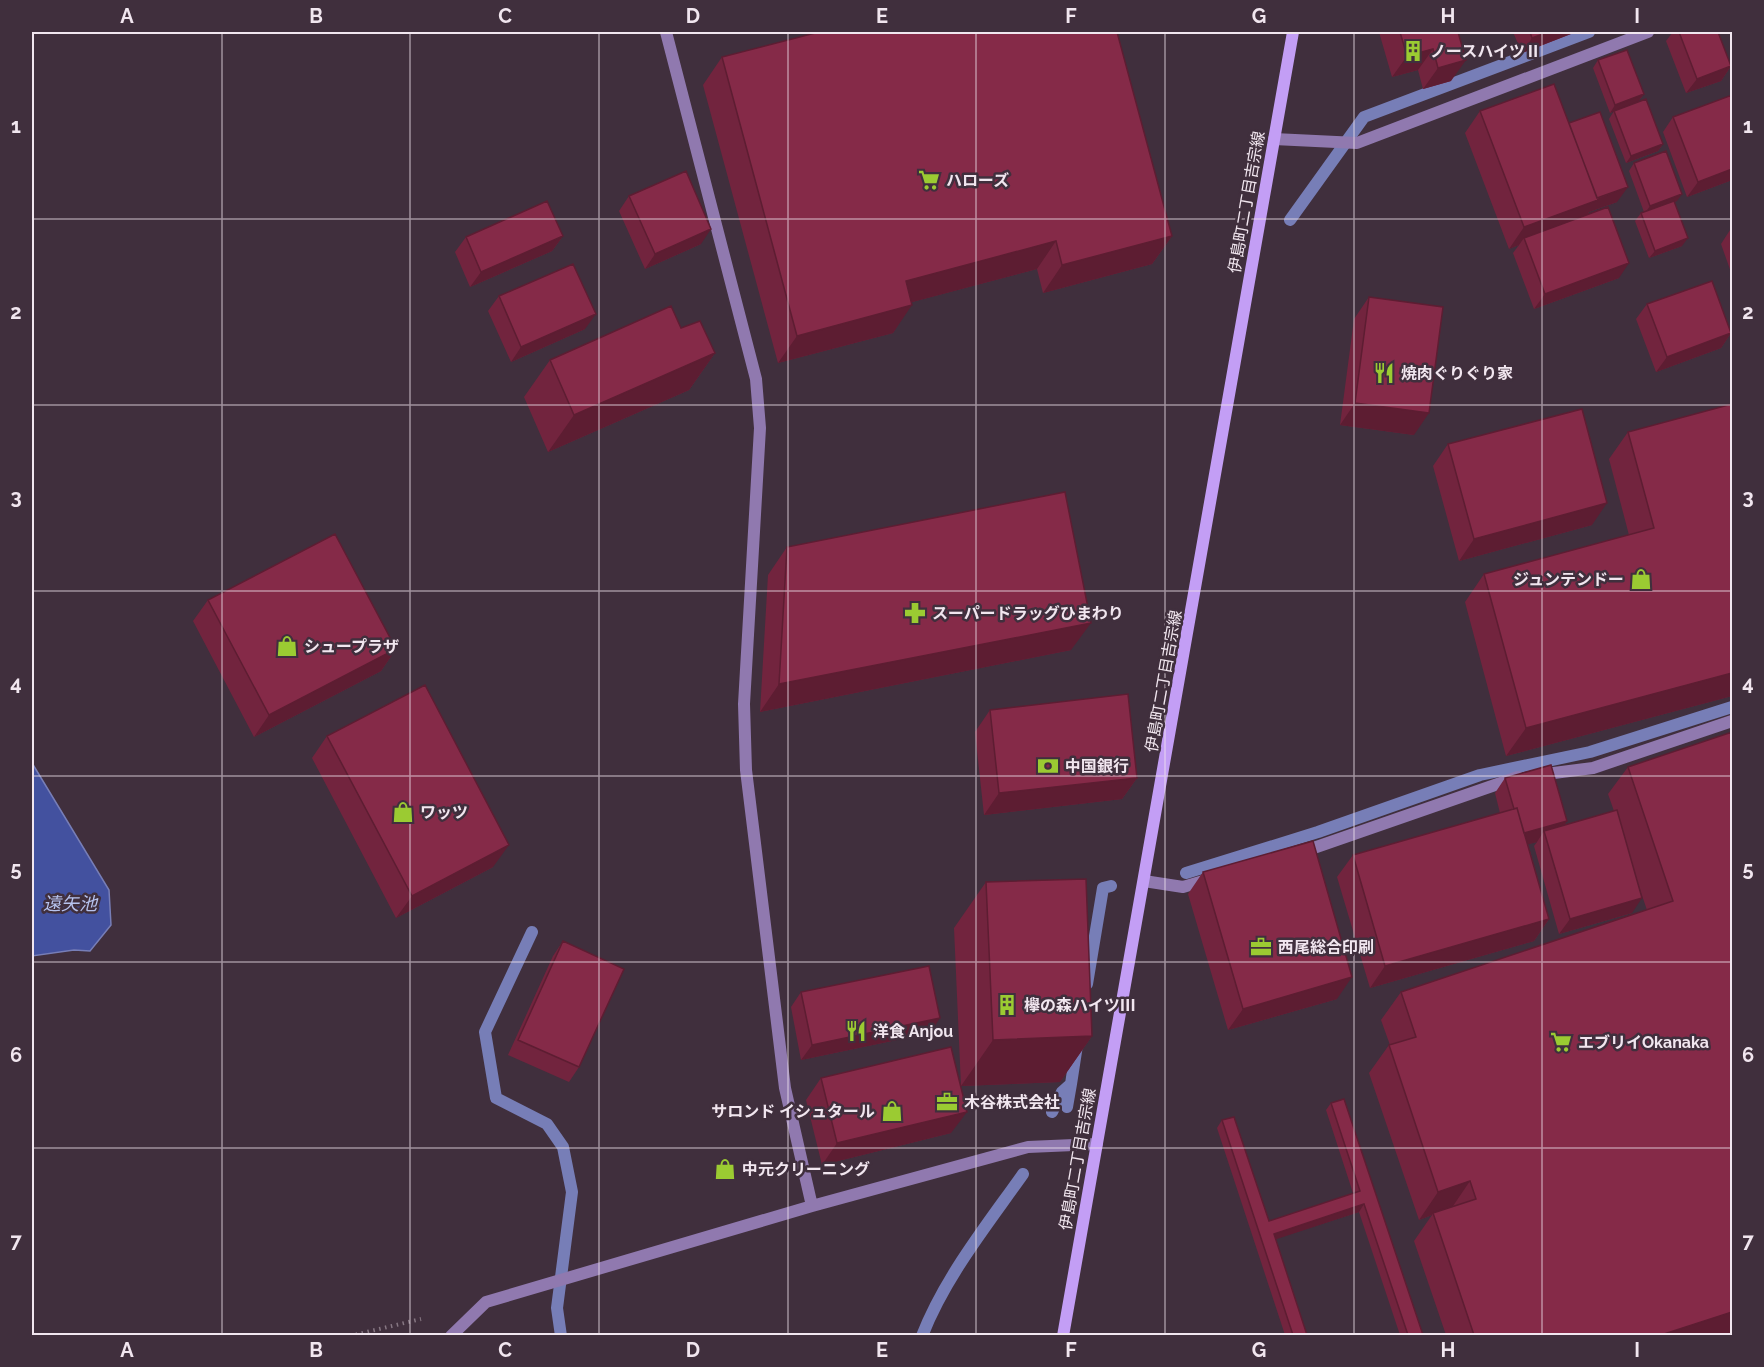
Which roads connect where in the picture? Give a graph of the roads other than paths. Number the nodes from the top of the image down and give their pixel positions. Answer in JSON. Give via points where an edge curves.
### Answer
{"nodes":[{"id":1,"x":666,"y":32,"type":"edge"},
{"id":2,"x":1293,"y":32,"type":"edge"},
{"id":3,"x":1648,"y":32,"type":"edge"},
{"id":4,"x":1274,"y":139,"type":"junction"},
{"id":5,"x":1732,"y":721,"type":"edge"},
{"id":6,"x":1294,"y":855,"type":"edge"},
{"id":7,"x":1228,"y":874,"type":"edge"},
{"id":8,"x":1144,"y":881,"type":"junction"},
{"id":9,"x":1097,"y":1144,"type":"junction"},
{"id":10,"x":812,"y":1206,"type":"junction"},
{"id":11,"x":451,"y":1335,"type":"edge"},
{"id":12,"x":1063,"y":1335,"type":"edge"}],
"edges":[{"from":1,"to":10,"type":"street","via":[[756,379],[760,428],[744,705],[746,770],[785,1088]]},
{"from":2,"to":4,"type":"street","name":"伊島町二丁目吉宗線"},
{"from":3,"to":4,"type":"street","via":[[1357,143]]},
{"from":4,"to":8,"type":"street","name":"伊島町二丁目吉宗線"},
{"from":5,"to":6,"type":"street","via":[[1593,768],[1520,777],[1483,788]]},
{"from":7,"to":8,"type":"street","via":[[1183,888]]},
{"from":8,"to":9,"type":"street","name":"伊島町二丁目吉宗線"},
{"from":9,"to":10,"type":"street","via":[[1028,1147]]},
{"from":9,"to":12,"type":"street","name":"伊島町二丁目吉宗線"},
{"from":10,"to":11,"type":"street","via":[[486,1302]]}]}
